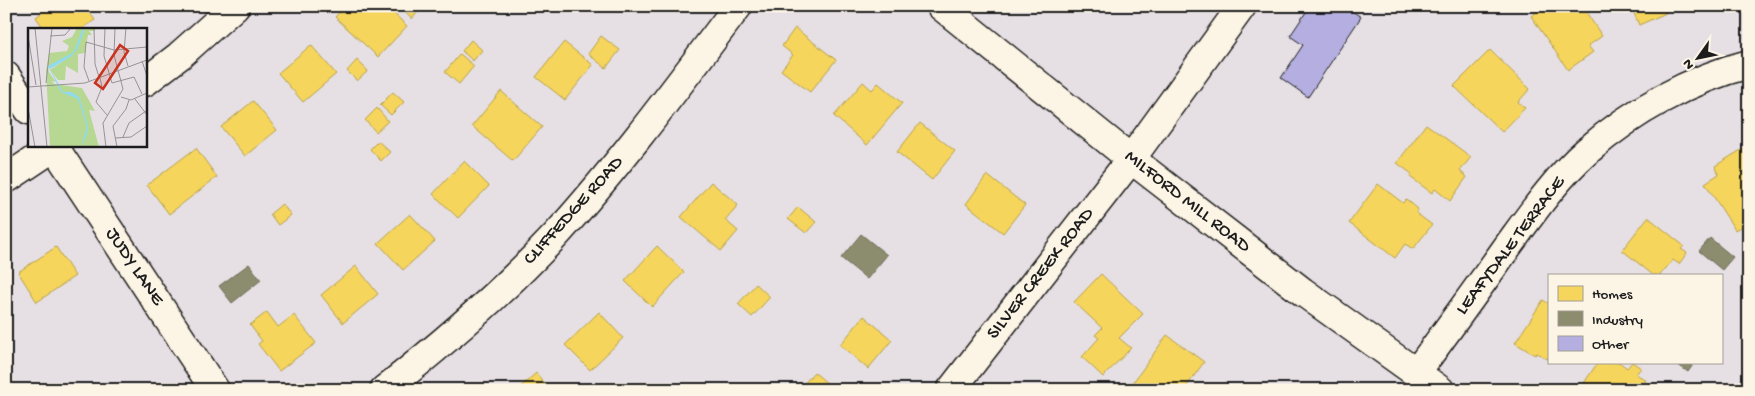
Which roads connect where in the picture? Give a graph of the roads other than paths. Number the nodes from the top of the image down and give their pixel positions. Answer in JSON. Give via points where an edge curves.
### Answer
{"nodes":[{"id":1,"x":235,"y":6,"type":"edge"},
{"id":2,"x":738,"y":6,"type":"edge"},
{"id":3,"x":941,"y":6,"type":"edge"},
{"id":4,"x":1242,"y":6,"type":"edge"},
{"id":5,"x":1749,"y":64,"type":"edge"},
{"id":6,"x":6,"y":76,"type":"edge"},
{"id":7,"x":146,"y":81,"type":"edge"},
{"id":8,"x":28,"y":109,"type":"edge"},
{"id":9,"x":55,"y":146,"type":"edge"},
{"id":10,"x":1131,"y":159,"type":"junction"},
{"id":11,"x":6,"y":179,"type":"edge"},
{"id":12,"x":1416,"y":373,"type":"junction"},
{"id":13,"x":215,"y":390,"type":"edge"},
{"id":14,"x":384,"y":390,"type":"edge"},
{"id":15,"x":951,"y":390,"type":"edge"},
{"id":16,"x":1440,"y":390,"type":"edge"}],
"edges":[{"from":1,"to":7,"type":"street"},
{"from":2,"to":14,"type":"street","name":"CLIFFEDGE ROAD","via":[[614,168],[555,236],[492,300]]},
{"from":3,"to":10,"type":"street","name":"MILFORD MILL ROAD"},
{"from":4,"to":10,"type":"street","name":"SILVER CREEK ROAD"},
{"from":5,"to":12,"type":"street","name":"LEAFYDALE TERRACE","via":[[1674,92],[1629,118],[1586,152],[1540,201]]},
{"from":6,"to":8,"type":"street"},
{"from":9,"to":11,"type":"street"},
{"from":9,"to":13,"type":"street","name":"JUDY LANE"},
{"from":10,"to":12,"type":"street","name":"MILFORD MILL ROAD","via":[[1303,292]]},
{"from":10,"to":15,"type":"street","name":"SILVER CREEK ROAD"},
{"from":12,"to":16,"type":"street","name":"MILFORD MILL ROAD"}]}
